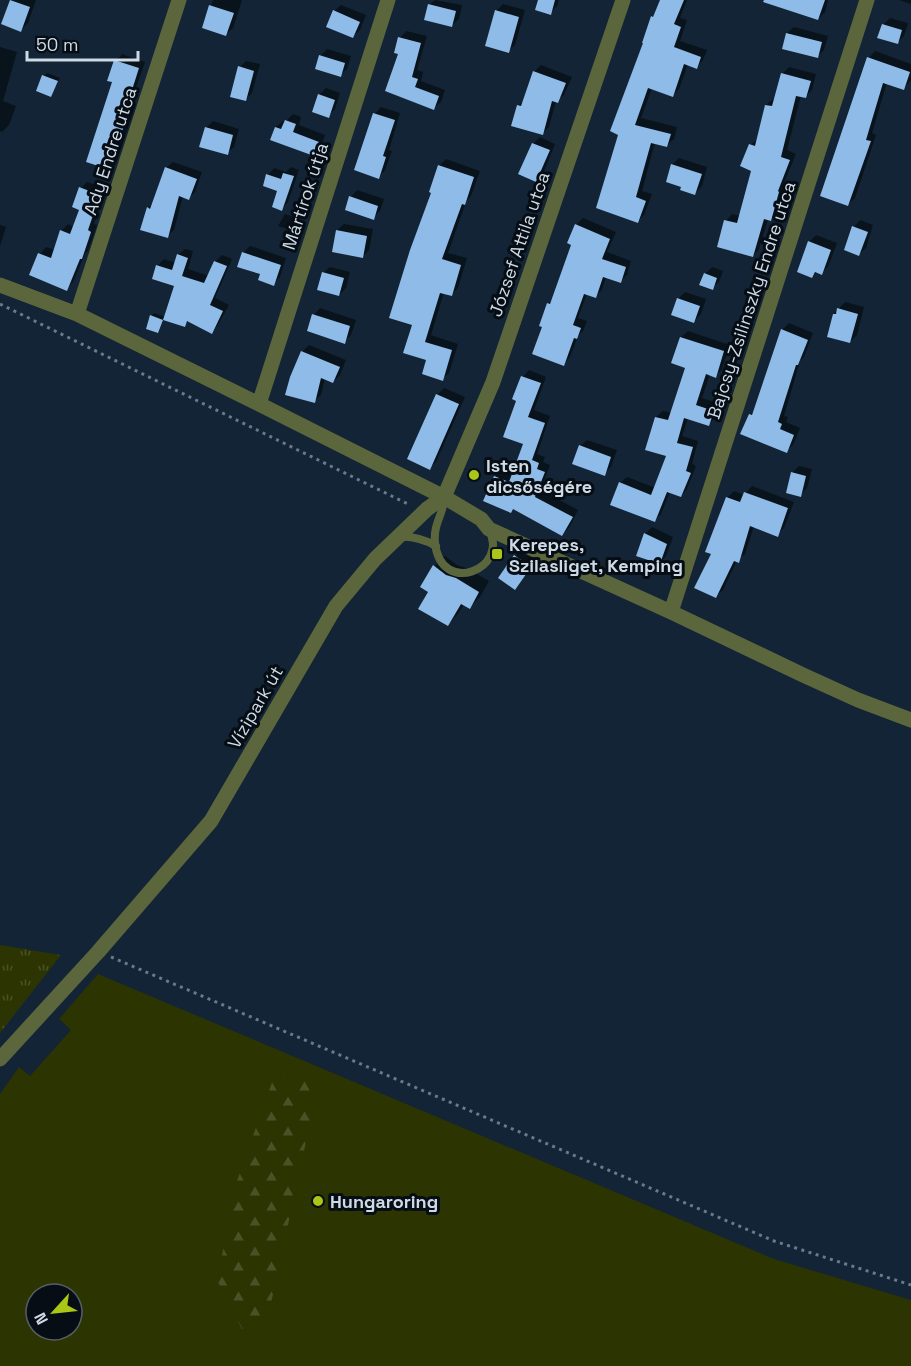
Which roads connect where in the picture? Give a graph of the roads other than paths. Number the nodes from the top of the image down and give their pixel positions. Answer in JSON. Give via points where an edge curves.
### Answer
{"nodes":[{"id":1,"x":179,"y":0,"type":"edge"},
{"id":2,"x":387,"y":0,"type":"edge"},
{"id":3,"x":623,"y":0,"type":"edge"},
{"id":4,"x":867,"y":0,"type":"edge"},
{"id":5,"x":0,"y":285,"type":"edge"},
{"id":6,"x":77,"y":314,"type":"junction"},
{"id":7,"x":259,"y":404,"type":"junction"},
{"id":8,"x":444,"y":497,"type":"junction"},
{"id":9,"x":489,"y":529,"type":"junction"},
{"id":10,"x":397,"y":538,"type":"junction"},
{"id":11,"x":436,"y":546,"type":"junction"},
{"id":12,"x":671,"y":612,"type":"junction"},
{"id":13,"x":911,"y":720,"type":"edge"},
{"id":14,"x":0,"y":1059,"type":"edge"}],
"edges":[{"from":1,"to":6,"type":"street","name":"Ady Endre utca"},
{"from":2,"to":7,"type":"street","name":"Mártírok útja"},
{"from":3,"to":8,"type":"street","name":"József Attila utca","via":[[493,382]]},
{"from":4,"to":12,"type":"street","name":"Bajcsy-Zsilinszky Endre utca"},
{"from":5,"to":6,"type":"street"},
{"from":6,"to":7,"type":"street"},
{"from":7,"to":8,"type":"street"},
{"from":8,"to":9,"type":"street","via":[[481,519]]},
{"from":8,"to":10,"type":"street","name":"Vízipark út"},
{"from":8,"to":11,"type":"lane","via":[[436,524]]},
{"from":9,"to":11,"type":"lane","via":[[494,546],[486,561],[472,573],[446,568]]},
{"from":9,"to":12,"type":"street"},
{"from":10,"to":11,"type":"lane","via":[[407,536]]},
{"from":10,"to":14,"type":"street","name":"Vízipark út","via":[[336,606],[211,821]]},
{"from":12,"to":13,"type":"street","via":[[858,700]]}]}
